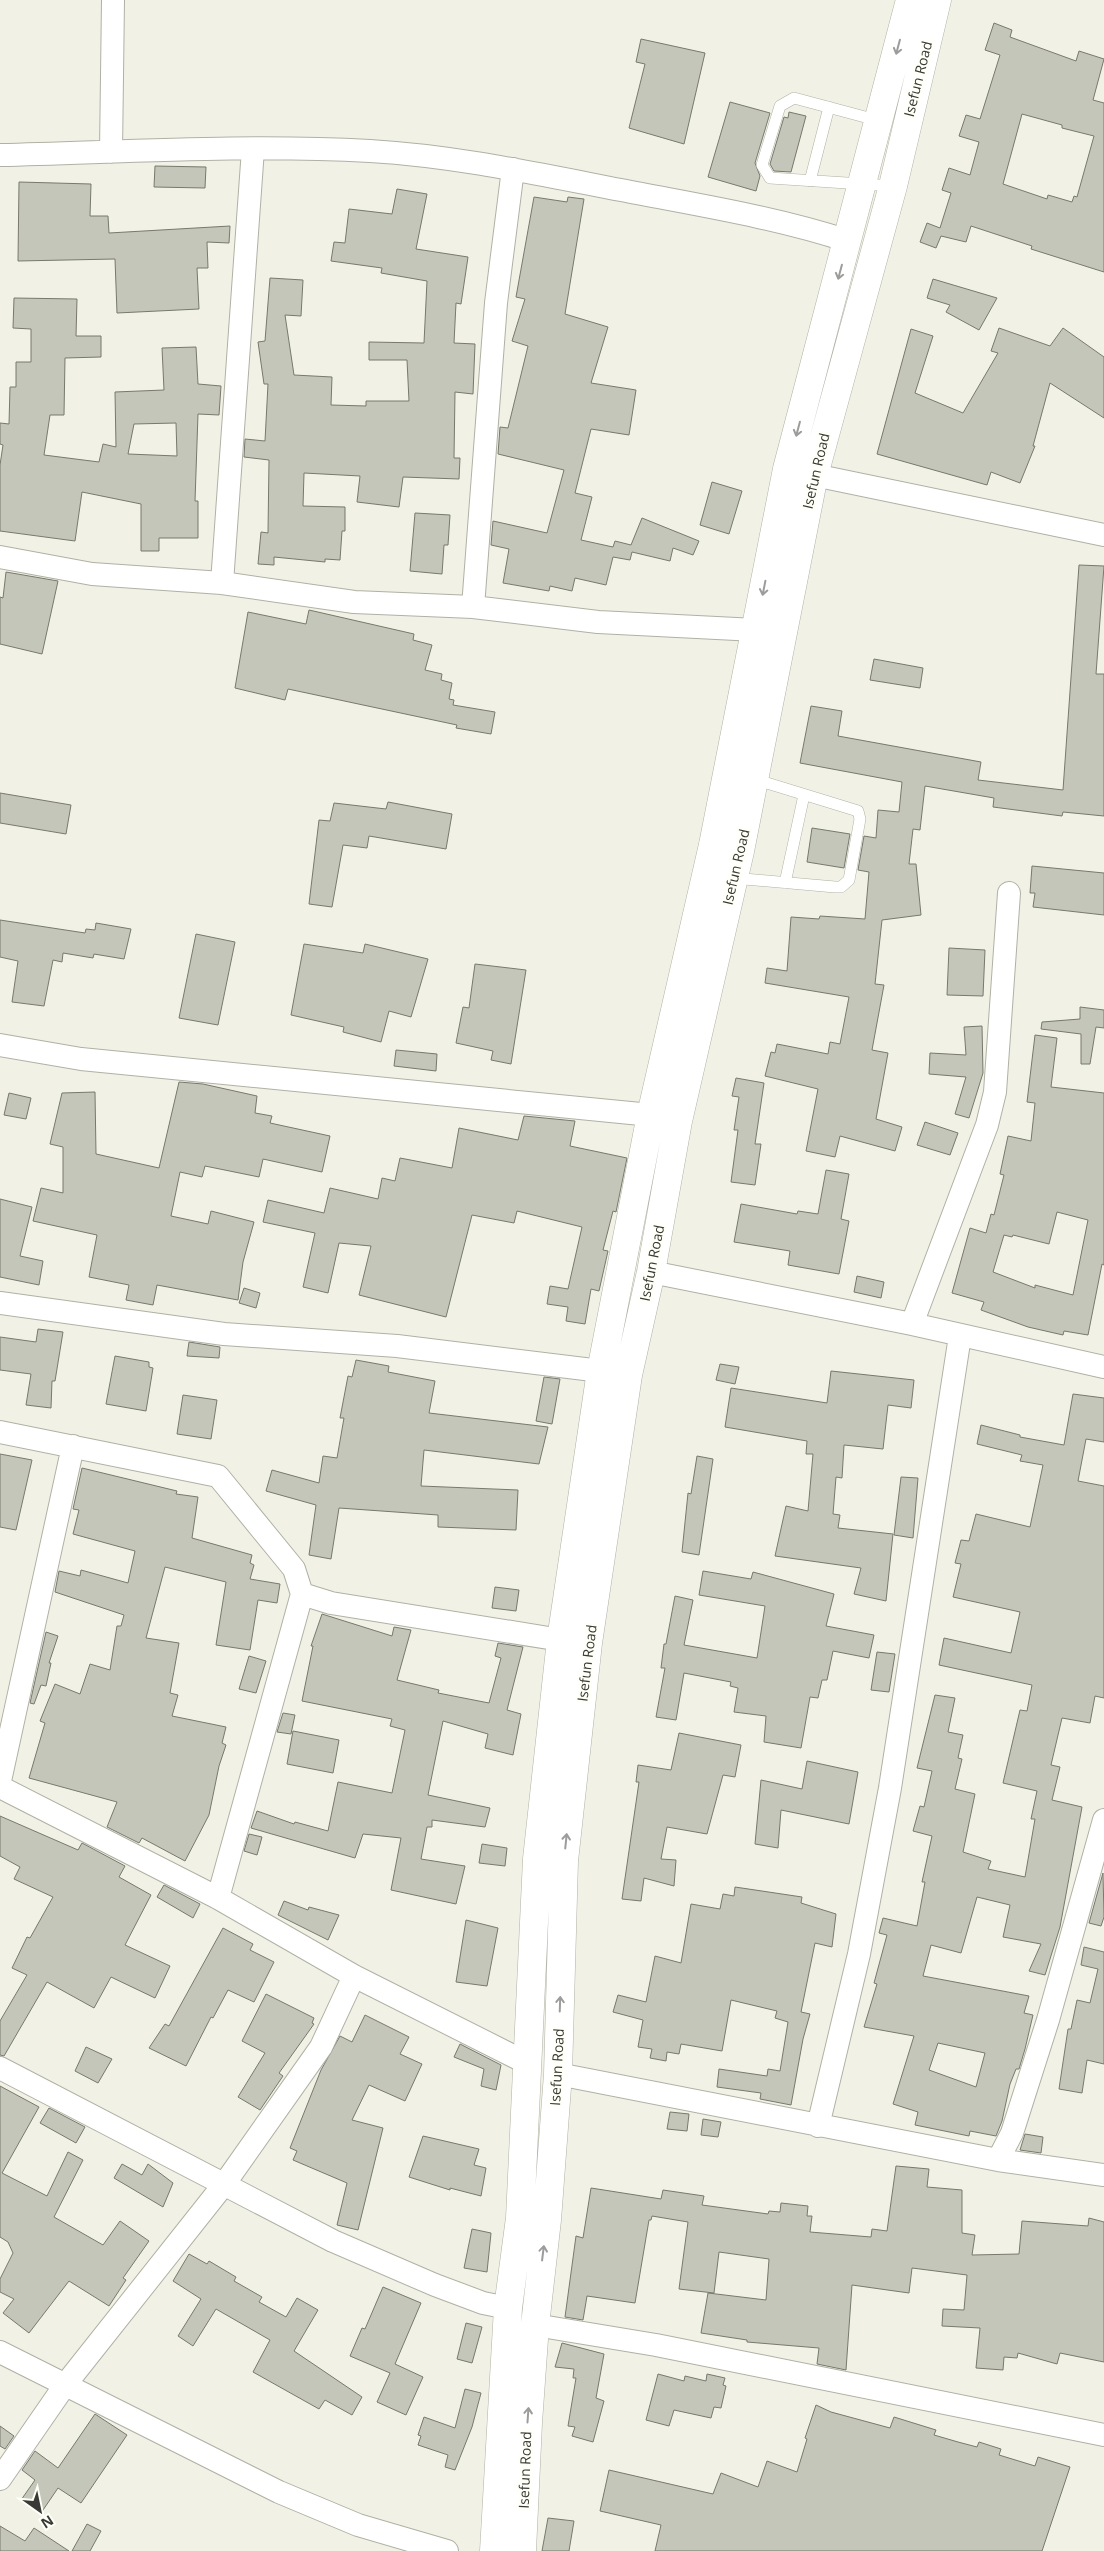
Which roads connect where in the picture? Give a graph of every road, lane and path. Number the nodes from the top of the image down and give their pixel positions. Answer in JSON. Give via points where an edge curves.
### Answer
{"nodes":[{"id":1,"x":114,"y":0,"type":"edge"},
{"id":2,"x":910,"y":0,"type":"edge"},
{"id":3,"x":937,"y":0,"type":"edge"},
{"id":4,"x":829,"y":107,"type":"junction"},
{"id":5,"x":892,"y":124,"type":"junction"},
{"id":6,"x":253,"y":149,"type":"junction"},
{"id":7,"x":111,"y":152,"type":"junction"},
{"id":8,"x":0,"y":155,"type":"edge"},
{"id":9,"x":513,"y":169,"type":"junction"},
{"id":10,"x":810,"y":182,"type":"junction"},
{"id":11,"x":861,"y":185,"type":"junction"},
{"id":12,"x":893,"y":186,"type":"junction"},
{"id":13,"x":848,"y":241,"type":"junction"},
{"id":14,"x":814,"y":475,"type":"junction"},
{"id":15,"x":1104,"y":535,"type":"edge"},
{"id":16,"x":0,"y":557,"type":"edge"},
{"id":17,"x":222,"y":583,"type":"junction"},
{"id":18,"x":473,"y":607,"type":"junction"},
{"id":19,"x":756,"y":630,"type":"junction"},
{"id":20,"x":754,"y":779,"type":"junction"},
{"id":21,"x":804,"y":795,"type":"junction"},
{"id":22,"x":734,"y":878,"type":"junction"},
{"id":23,"x":785,"y":882,"type":"junction"},
{"id":24,"x":1009,"y":892,"type":"dead end"},
{"id":25,"x":0,"y":1045,"type":"edge"},
{"id":26,"x":651,"y":1115,"type":"junction"},
{"id":27,"x":651,"y":1272,"type":"junction"},
{"id":28,"x":0,"y":1303,"type":"edge"},
{"id":29,"x":912,"y":1324,"type":"junction"},
{"id":30,"x":960,"y":1336,"type":"junction"},
{"id":31,"x":1104,"y":1368,"type":"edge"},
{"id":32,"x":601,"y":1372,"type":"junction"},
{"id":33,"x":0,"y":1432,"type":"edge"},
{"id":34,"x":74,"y":1446,"type":"junction"},
{"id":35,"x":302,"y":1594,"type":"junction"},
{"id":36,"x":561,"y":1640,"type":"junction"},
{"id":37,"x":0,"y":1781,"type":"edge"},
{"id":38,"x":0,"y":1787,"type":"edge"},
{"id":39,"x":1104,"y":1820,"type":"edge"},
{"id":40,"x":218,"y":1898,"type":"junction"},
{"id":41,"x":354,"y":1976,"type":"junction"},
{"id":42,"x":527,"y":2063,"type":"junction"},
{"id":43,"x":0,"y":2068,"type":"edge"},
{"id":44,"x":558,"y":2074,"type":"junction"},
{"id":45,"x":818,"y":2126,"type":"junction"},
{"id":46,"x":998,"y":2160,"type":"junction"},
{"id":47,"x":1104,"y":2175,"type":"edge"},
{"id":48,"x":225,"y":2183,"type":"junction"},
{"id":49,"x":508,"y":2308,"type":"junction"},
{"id":50,"x":535,"y":2325,"type":"junction"},
{"id":51,"x":0,"y":2352,"type":"edge"},
{"id":52,"x":65,"y":2384,"type":"junction"},
{"id":53,"x":1104,"y":2435,"type":"edge"},
{"id":54,"x":0,"y":2479,"type":"edge"},
{"id":55,"x":446,"y":2551,"type":"edge"},
{"id":56,"x":494,"y":2551,"type":"edge"},
{"id":57,"x":522,"y":2551,"type":"edge"}],
"edges":[{"from":1,"to":7,"type":"street"},
{"from":2,"to":5,"type":"street","name":"Isefun Road","one_way":true},
{"from":3,"to":5,"type":"street","name":"Isefun Road"},
{"from":4,"to":5,"type":"lane"},
{"from":4,"to":10,"type":"lane"},
{"from":4,"to":10,"type":"lane","via":[[794,98],[780,106],[763,156],[762,166],[770,178]]},
{"from":5,"to":11,"type":"street","name":"Isefun Road"},
{"from":5,"to":12,"type":"street","name":"Isefun Road"},
{"from":6,"to":7,"type":"street"},
{"from":6,"to":9,"type":"street","via":[[371,151],[479,162]]},
{"from":6,"to":17,"type":"street"},
{"from":7,"to":8,"type":"street"},
{"from":9,"to":13,"type":"street","via":[[801,227]]},
{"from":9,"to":18,"type":"street","via":[[496,303]]},
{"from":10,"to":11,"type":"lane"},
{"from":11,"to":12,"type":"lane"},
{"from":11,"to":13,"type":"street","name":"Isefun Road"},
{"from":12,"to":14,"type":"street","name":"Isefun Road"},
{"from":13,"to":19,"type":"street","name":"Isefun Road","one_way":true,"via":[[787,469]]},
{"from":14,"to":15,"type":"street"},
{"from":14,"to":20,"type":"street","name":"Isefun Road"},
{"from":16,"to":17,"type":"street","via":[[92,574]]},
{"from":17,"to":18,"type":"street","via":[[354,602]]},
{"from":18,"to":19,"type":"street","via":[[598,622]]},
{"from":19,"to":26,"type":"street","name":"Isefun Road","via":[[713,845]]},
{"from":20,"to":21,"type":"lane"},
{"from":20,"to":22,"type":"street","name":"Isefun Road"},
{"from":21,"to":23,"type":"lane"},
{"from":21,"to":23,"type":"lane","via":[[860,815],[850,880],[841,887]]},
{"from":22,"to":23,"type":"lane"},
{"from":22,"to":27,"type":"street","name":"Isefun Road","via":[[678,1121]]},
{"from":24,"to":29,"type":"street","via":[[995,1092],[987,1125]]},
{"from":25,"to":26,"type":"street","via":[[80,1059]]},
{"from":26,"to":32,"type":"street","name":"Isefun Road"},
{"from":27,"to":29,"type":"street"},
{"from":44,"to":27,"type":"street","name":"Isefun Road","one_way":true,"via":[[564,1861],[588,1643],[628,1375]]},
{"from":28,"to":32,"type":"street","via":[[224,1334],[397,1346]]},
{"from":29,"to":30,"type":"street"},
{"from":30,"to":31,"type":"street"},
{"from":30,"to":45,"type":"street","via":[[888,1797],[859,1954]]},
{"from":32,"to":36,"type":"street","name":"Isefun Road"},
{"from":33,"to":34,"type":"street"},
{"from":34,"to":35,"type":"street","via":[[218,1476],[294,1569]]},
{"from":34,"to":37,"type":"street"},
{"from":35,"to":36,"type":"street","via":[[331,1603]]},
{"from":35,"to":40,"type":"street"},
{"from":36,"to":42,"type":"street","name":"Isefun Road","via":[[537,1859]]},
{"from":38,"to":40,"type":"street"},
{"from":39,"to":46,"type":"street","via":[[1048,2020],[1012,2133]]},
{"from":40,"to":41,"type":"street"},
{"from":41,"to":42,"type":"street"},
{"from":41,"to":48,"type":"street","via":[[321,2047]]},
{"from":42,"to":49,"type":"street","name":"Isefun Road","via":[[520,2218]]},
{"from":43,"to":48,"type":"street"},
{"from":44,"to":45,"type":"street"},
{"from":50,"to":44,"type":"street","name":"Isefun Road","one_way":true,"via":[[548,2220]]},
{"from":45,"to":46,"type":"street"},
{"from":46,"to":47,"type":"street"},
{"from":48,"to":49,"type":"street","via":[[333,2241],[483,2303]]},
{"from":48,"to":52,"type":"street"},
{"from":49,"to":56,"type":"street","name":"Isefun Road"},
{"from":50,"to":53,"type":"street","via":[[656,2345]]},
{"from":57,"to":50,"type":"street","name":"Isefun Road","one_way":true},
{"from":51,"to":52,"type":"street"},
{"from":52,"to":54,"type":"street"},
{"from":52,"to":55,"type":"street","via":[[279,2492],[358,2525]]}]}
